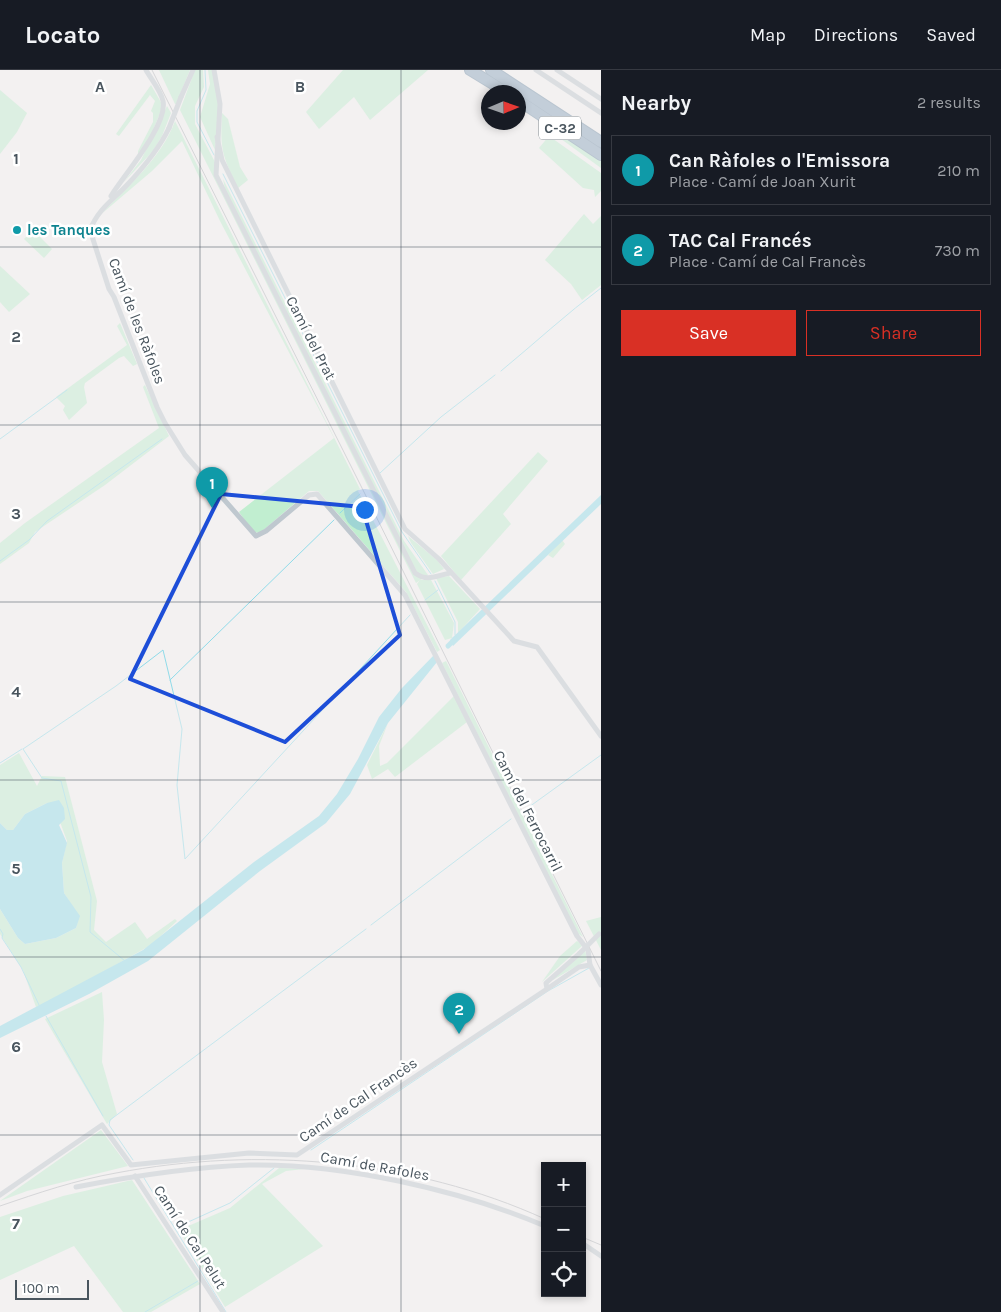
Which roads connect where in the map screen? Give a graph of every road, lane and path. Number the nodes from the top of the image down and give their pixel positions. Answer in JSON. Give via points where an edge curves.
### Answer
{"nodes":[{"id":1,"x":146,"y":70,"type":"edge"},
{"id":2,"x":193,"y":70,"type":"edge"},
{"id":3,"x":214,"y":70,"type":"edge"},
{"id":4,"x":470,"y":70,"type":"edge"},
{"id":5,"x":491,"y":70,"type":"edge"},
{"id":6,"x":536,"y":70,"type":"edge"},
{"id":7,"x":557,"y":70,"type":"edge"},
{"id":8,"x":495,"y":85,"type":"edge"},
{"id":9,"x":601,"y":100,"type":"edge"},
{"id":10,"x":526,"y":105,"type":"edge"},
{"id":11,"x":601,"y":113,"type":"edge"},
{"id":12,"x":217,"y":137,"type":"junction"},
{"id":13,"x":601,"y":142,"type":"edge"},
{"id":14,"x":601,"y":155,"type":"edge"},
{"id":15,"x":110,"y":199,"type":"junction"},
{"id":16,"x":185,"y":455,"type":"joint"},
{"id":17,"x":450,"y":572,"type":"junction"},
{"id":18,"x":601,"y":736,"type":"edge"},
{"id":19,"x":600,"y":933,"type":"edge"},
{"id":20,"x":590,"y":965,"type":"junction"},
{"id":21,"x":601,"y":985,"type":"edge"},
{"id":22,"x":547,"y":989,"type":"junction"},
{"id":23,"x":135,"y":1176,"type":"junction"},
{"id":24,"x":76,"y":1187,"type":"dead end"},
{"id":25,"x":0,"y":1195,"type":"edge"},
{"id":26,"x":541,"y":1224,"type":"edge"},
{"id":27,"x":586,"y":1246,"type":"edge"},
{"id":28,"x":601,"y":1256,"type":"edge"},
{"id":29,"x":223,"y":1312,"type":"edge"}],
"edges":[{"from":1,"to":15,"type":"street","via":[[163,99],[164,109],[149,144]]},
{"from":2,"to":15,"type":"street","name":"Camí de les Ràfoles","bridge":true,"via":[[164,139],[126,187]]},
{"from":3,"to":12,"type":"street","name":"Camí del Prat","via":[[220,93]]},
{"from":4,"to":8,"type":"highway"},
{"from":5,"to":13,"type":"highway","number":"C-32"},
{"from":6,"to":11,"type":"street"},
{"from":7,"to":9,"type":"street"},
{"from":10,"to":14,"type":"highway","number":"C-32"},
{"from":12,"to":17,"type":"street","via":[[222,160],[405,529]]},
{"from":12,"to":17,"type":"street","name":"Camí del Prat","via":[[216,175],[415,573],[428,579]]},
{"from":15,"to":16,"type":"street","name":"Camí de les Ràfoles","via":[[96,216],[90,230],[109,289],[157,408]]},
{"from":16,"to":20,"type":"street","name":"Camí del Ferrocarril","via":[[256,536],[308,495],[317,494],[405,594],[577,936],[588,950]]},
{"from":17,"to":18,"type":"street","via":[[514,641],[538,647]]},
{"from":19,"to":22,"type":"street","name":"Camí de Cal Francès","bridge":true,"via":[[546,982]]},
{"from":20,"to":21,"type":"street","name":"Camí del Ferrocarril"},
{"from":20,"to":22,"type":"street","via":[[579,967]]},
{"from":22,"to":25,"type":"street","name":"Camí de Cal Francès","via":[[297,1155],[249,1153],[131,1165],[102,1125]]},
{"from":23,"to":24,"type":"street","name":"Camí de Rafoles"},
{"from":23,"to":26,"type":"street","name":"Camí de Rafoles","via":[[249,1165],[308,1167],[432,1189]]},
{"from":23,"to":29,"type":"street","name":"Camí de Cal Pelut"},
{"from":27,"to":28,"type":"street"}]}
